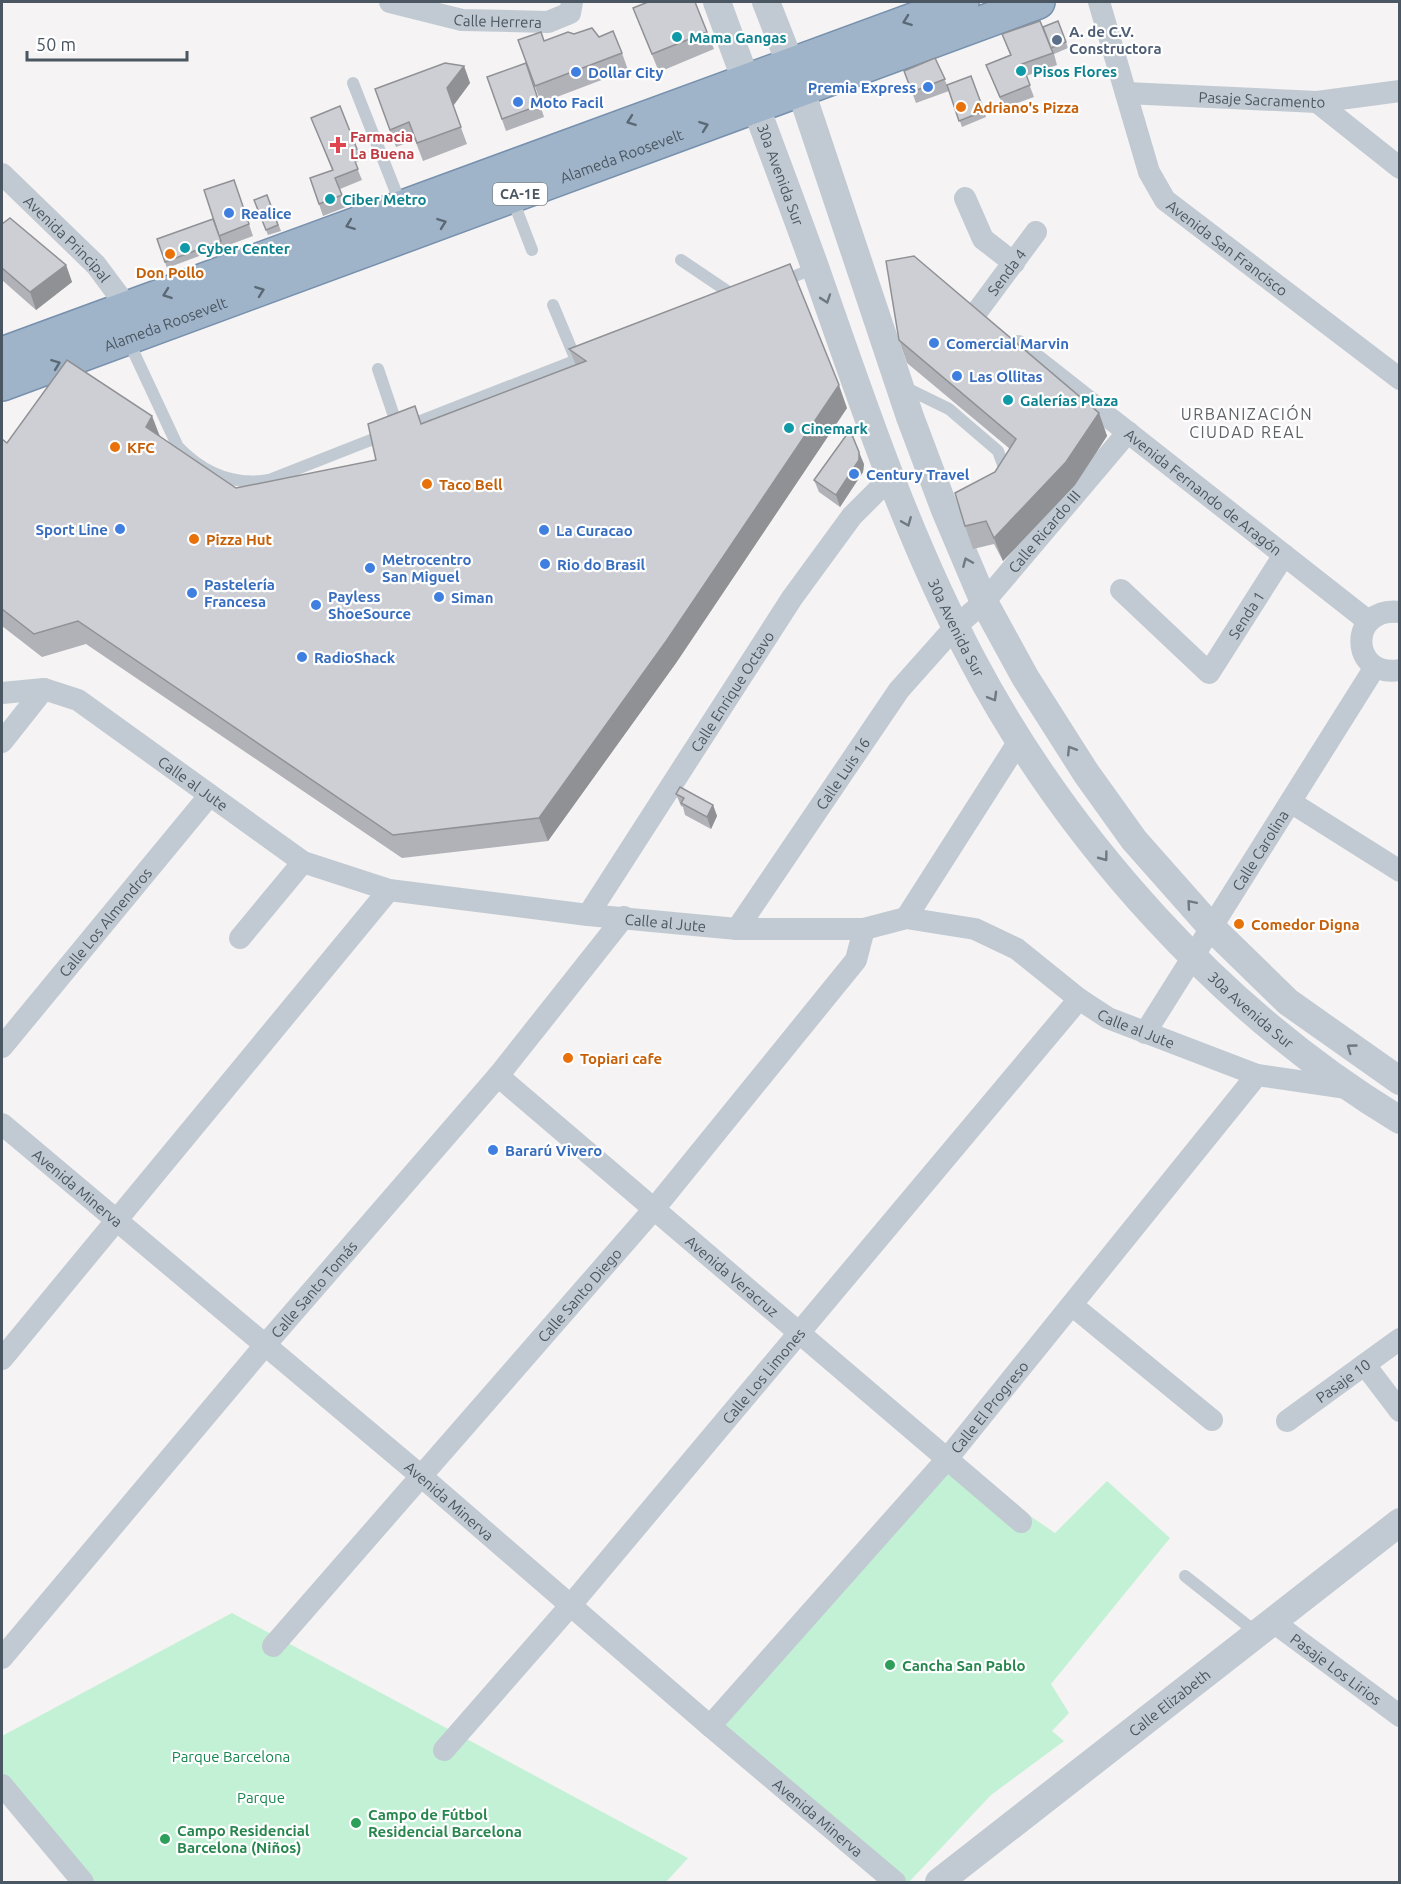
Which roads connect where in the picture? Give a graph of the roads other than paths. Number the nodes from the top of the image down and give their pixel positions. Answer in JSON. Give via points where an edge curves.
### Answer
{"nodes":[{"id":1,"x":390,"y":2,"type":"edge"},
{"id":2,"x":717,"y":2,"type":"edge"},
{"id":3,"x":766,"y":2,"type":"edge"},
{"id":4,"x":962,"y":2,"type":"edge"},
{"id":5,"x":1038,"y":2,"type":"edge"},
{"id":6,"x":1099,"y":2,"type":"edge"},
{"id":7,"x":571,"y":7,"type":"edge"},
{"id":8,"x":458,"y":11,"type":"edge"},
{"id":9,"x":795,"y":77,"type":"junction"},
{"id":10,"x":353,"y":83,"type":"dead end"},
{"id":11,"x":1400,"y":91,"type":"edge"},
{"id":12,"x":750,"y":93,"type":"junction"},
{"id":13,"x":1126,"y":93,"type":"junction"},
{"id":14,"x":1317,"y":102,"type":"junction"},
{"id":15,"x":1400,"y":168,"type":"edge"},
{"id":16,"x":2,"y":174,"type":"edge"},
{"id":17,"x":512,"y":197,"type":"junction"},
{"id":18,"x":965,"y":198,"type":"dead end"},
{"id":19,"x":401,"y":205,"type":"junction"},
{"id":20,"x":1036,"y":232,"type":"dead end"},
{"id":21,"x":532,"y":250,"type":"dead end"},
{"id":22,"x":681,"y":260,"type":"dead end"},
{"id":23,"x":1014,"y":263,"type":"junction"},
{"id":24,"x":815,"y":268,"type":"junction"},
{"id":25,"x":770,"y":286,"type":"edge"},
{"id":26,"x":736,"y":298,"type":"edge"},
{"id":27,"x":554,"y":304,"type":"dead end"},
{"id":28,"x":969,"y":307,"type":"joint"},
{"id":29,"x":127,"y":323,"type":"junction"},
{"id":30,"x":886,"y":344,"type":"junction"},
{"id":31,"x":597,"y":352,"type":"edge"},
{"id":32,"x":844,"y":352,"type":"junction"},
{"id":33,"x":2,"y":354,"type":"edge"},
{"id":34,"x":576,"y":360,"type":"junction"},
{"id":35,"x":378,"y":369,"type":"dead end"},
{"id":36,"x":1400,"y":379,"type":"edge"},
{"id":37,"x":2,"y":384,"type":"edge"},
{"id":38,"x":900,"y":384,"type":"junction"},
{"id":39,"x":910,"y":417,"type":"junction"},
{"id":40,"x":872,"y":427,"type":"junction"},
{"id":41,"x":399,"y":429,"type":"junction"},
{"id":42,"x":1128,"y":432,"type":"junction"},
{"id":43,"x":1006,"y":472,"type":"edge"},
{"id":44,"x":890,"y":478,"type":"junction"},
{"id":45,"x":1284,"y":555,"type":"junction"},
{"id":46,"x":1122,"y":590,"type":"dead end"},
{"id":47,"x":984,"y":602,"type":"junction"},
{"id":48,"x":1400,"y":612,"type":"edge"},
{"id":49,"x":1368,"y":621,"type":"junction"},
{"id":50,"x":956,"y":626,"type":"junction"},
{"id":51,"x":1375,"y":667,"type":"junction"},
{"id":52,"x":1400,"y":670,"type":"edge"},
{"id":53,"x":44,"y":689,"type":"junction"},
{"id":54,"x":2,"y":693,"type":"edge"},
{"id":55,"x":1019,"y":741,"type":"junction"},
{"id":56,"x":2,"y":742,"type":"edge"},
{"id":57,"x":209,"y":796,"type":"junction"},
{"id":58,"x":1292,"y":803,"type":"junction"},
{"id":59,"x":303,"y":862,"type":"junction"},
{"id":60,"x":1400,"y":871,"type":"edge"},
{"id":61,"x":389,"y":890,"type":"junction"},
{"id":62,"x":588,"y":915,"type":"junction"},
{"id":63,"x":624,"y":917,"type":"junction"},
{"id":64,"x":906,"y":918,"type":"junction"},
{"id":65,"x":1210,"y":927,"type":"junction"},
{"id":66,"x":737,"y":929,"type":"junction"},
{"id":67,"x":864,"y":929,"type":"junction"},
{"id":68,"x":240,"y":938,"type":"dead end"},
{"id":69,"x":1194,"y":956,"type":"junction"},
{"id":70,"x":1079,"y":999,"type":"junction"},
{"id":71,"x":1145,"y":1033,"type":"junction"},
{"id":72,"x":2,"y":1047,"type":"edge"},
{"id":73,"x":1257,"y":1075,"type":"junction"},
{"id":74,"x":498,"y":1076,"type":"junction"},
{"id":75,"x":1400,"y":1080,"type":"edge"},
{"id":76,"x":1347,"y":1088,"type":"junction"},
{"id":77,"x":1400,"y":1120,"type":"edge"},
{"id":78,"x":2,"y":1124,"type":"edge"},
{"id":79,"x":654,"y":1209,"type":"junction"},
{"id":80,"x":116,"y":1221,"type":"junction"},
{"id":81,"x":1072,"y":1306,"type":"junction"},
{"id":82,"x":799,"y":1333,"type":"junction"},
{"id":83,"x":1400,"y":1339,"type":"edge"},
{"id":84,"x":266,"y":1344,"type":"junction"},
{"id":85,"x":2,"y":1359,"type":"edge"},
{"id":86,"x":1365,"y":1365,"type":"junction"},
{"id":87,"x":1400,"y":1411,"type":"edge"},
{"id":88,"x":1212,"y":1420,"type":"dead end"},
{"id":89,"x":1287,"y":1421,"type":"dead end"},
{"id":90,"x":947,"y":1460,"type":"junction"},
{"id":91,"x":421,"y":1476,"type":"junction"},
{"id":92,"x":1021,"y":1522,"type":"dead end"},
{"id":93,"x":1400,"y":1522,"type":"edge"},
{"id":94,"x":1185,"y":1576,"type":"dead end"},
{"id":95,"x":570,"y":1606,"type":"junction"},
{"id":96,"x":1264,"y":1627,"type":"junction"},
{"id":97,"x":273,"y":1646,"type":"dead end"},
{"id":98,"x":2,"y":1658,"type":"edge"},
{"id":99,"x":1400,"y":1716,"type":"edge"},
{"id":100,"x":710,"y":1726,"type":"junction"},
{"id":101,"x":444,"y":1750,"type":"dead end"},
{"id":102,"x":4,"y":1793,"type":"edge"},
{"id":103,"x":83,"y":1882,"type":"edge"},
{"id":104,"x":895,"y":1882,"type":"edge"},
{"id":105,"x":939,"y":1882,"type":"edge"}],
"edges":[{"from":1,"to":8,"type":"street","name":"Calle Herrera"},
{"from":2,"to":12,"type":"street","name":"30a Avenida Sur"},
{"from":3,"to":9,"type":"street","name":"30a Avenida Sur"},
{"from":4,"to":9,"type":"highway","name":"Alameda Roosevelt","number":"CA-1E","one_way":true},
{"from":5,"to":9,"type":"highway","name":"Alameda Roosevelt","number":"CA-1E"},
{"from":6,"to":13,"type":"street","name":"Avenida San Francisco"},
{"from":7,"to":8,"type":"street","name":"Calle Herrera","via":[[548,22]]},
{"from":9,"to":12,"type":"highway","name":"Alameda Roosevelt","number":"CA-1E"},
{"from":9,"to":30,"type":"street","name":"30a Avenida Sur"},
{"from":10,"to":19,"type":"lane"},
{"from":11,"to":14,"type":"street","name":"Pasaje Sacramento"},
{"from":17,"to":12,"type":"highway","name":"Alameda Roosevelt","number":"CA-1E","one_way":true},
{"from":12,"to":19,"type":"highway","name":"Alameda Roosevelt","number":"CA-1E","one_way":true},
{"from":12,"to":24,"type":"street","name":"30a Avenida Sur"},
{"from":13,"to":14,"type":"street","name":"Pasaje Sacramento"},
{"from":13,"to":36,"type":"street","name":"Avenida San Francisco","via":[[1149,172],[1166,200]]},
{"from":14,"to":15,"type":"street"},
{"from":16,"to":29,"type":"street","name":"Avenida Principal","via":[[96,265]]},
{"from":17,"to":21,"type":"lane"},
{"from":29,"to":17,"type":"highway","name":"Alameda Roosevelt","number":"CA-1E","one_way":true},
{"from":18,"to":23,"type":"street","via":[[983,239]]},
{"from":19,"to":29,"type":"highway","name":"Alameda Roosevelt","number":"CA-1E","one_way":true},
{"from":20,"to":23,"type":"street","name":"Senda 4"},
{"from":22,"to":26,"type":"lane"},
{"from":23,"to":28,"type":"street","name":"Senda 4"},
{"from":24,"to":25,"type":"lane"},
{"from":24,"to":32,"type":"street","name":"30a Avenida Sur","one_way":true},
{"from":27,"to":34,"type":"lane"},
{"from":28,"to":42,"type":"street","name":"Avenida Fernando de Aragón"},
{"from":29,"to":33,"type":"highway","name":"Alameda Roosevelt","number":"CA-1E"},
{"from":37,"to":29,"type":"highway","name":"Alameda Roosevelt","number":"CA-1E","one_way":true},
{"from":29,"to":41,"type":"lane","via":[[178,447],[221,477],[250,483],[269,480]]},
{"from":30,"to":32,"type":"street","via":[[881,381],[873,386],[863,379]]},
{"from":30,"to":38,"type":"street","name":"30a Avenida Sur"},
{"from":31,"to":34,"type":"lane"},
{"from":32,"to":40,"type":"street","name":"30a Avenida Sur"},
{"from":34,"to":41,"type":"lane"},
{"from":35,"to":41,"type":"lane"},
{"from":38,"to":39,"type":"street","name":"30a Avenida Sur"},
{"from":38,"to":43,"type":"lane","via":[[949,409],[998,451]]},
{"from":39,"to":40,"type":"street","via":[[896,403],[885,399],[876,402]]},
{"from":47,"to":39,"type":"street","name":"30a Avenida Sur","one_way":true},
{"from":40,"to":44,"type":"street","name":"30a Avenida Sur"},
{"from":42,"to":45,"type":"street","name":"Avenida Fernando de Aragón"},
{"from":42,"to":47,"type":"street","name":"Calle Ricardo III"},
{"from":44,"to":50,"type":"street","name":"30a Avenida Sur","one_way":true},
{"from":44,"to":62,"type":"street","name":"Calle Enrique Octavo","via":[[852,516],[792,598]]},
{"from":45,"to":46,"type":"street","name":"Senda 1","via":[[1209,673]]},
{"from":45,"to":49,"type":"street","name":"Avenida Fernando de Aragón"},
{"from":47,"to":50,"type":"street","name":"Calle Ricardo III"},
{"from":65,"to":47,"type":"street","name":"30a Avenida Sur","one_way":true,"via":[[1134,840],[1086,773],[1025,677]]},
{"from":48,"to":49,"type":"street","via":[[1388,611]]},
{"from":49,"to":51,"type":"street","via":[[1363,630],[1362,651]]},
{"from":50,"to":55,"type":"street","name":"30a Avenida Sur","one_way":true},
{"from":50,"to":66,"type":"street","name":"Calle Luis 16","via":[[898,690]]},
{"from":51,"to":52,"type":"street"},
{"from":51,"to":58,"type":"street","name":"Calle Carolina"},
{"from":53,"to":54,"type":"street","name":"Calle al Jute"},
{"from":53,"to":56,"type":"street"},
{"from":53,"to":57,"type":"street","name":"Calle al Jute","via":[[78,700]]},
{"from":55,"to":64,"type":"street"},
{"from":55,"to":69,"type":"street","name":"30a Avenida Sur","one_way":true,"via":[[1121,879]]},
{"from":57,"to":59,"type":"street","name":"Calle al Jute"},
{"from":57,"to":72,"type":"street","name":"Calle Los Almendros"},
{"from":58,"to":60,"type":"street"},
{"from":58,"to":65,"type":"street","name":"Calle Carolina"},
{"from":59,"to":61,"type":"street","name":"Calle al Jute"},
{"from":59,"to":68,"type":"street"},
{"from":61,"to":62,"type":"street","name":"Calle al Jute"},
{"from":61,"to":80,"type":"street"},
{"from":62,"to":63,"type":"street","name":"Calle al Jute"},
{"from":63,"to":66,"type":"street","name":"Calle al Jute"},
{"from":63,"to":74,"type":"street","name":"Calle Santo Tomás"},
{"from":64,"to":67,"type":"street","name":"Calle al Jute"},
{"from":64,"to":70,"type":"street","name":"Calle al Jute","via":[[975,929],[1017,949]]},
{"from":65,"to":69,"type":"street","name":"Calle Carolina"},
{"from":75,"to":65,"type":"street","name":"30a Avenida Sur","one_way":true,"via":[[1288,1002]]},
{"from":66,"to":67,"type":"street","name":"Calle al Jute"},
{"from":67,"to":79,"type":"street","name":"Calle Santo Diego","via":[[856,960]]},
{"from":69,"to":71,"type":"street","name":"Calle Carolina"},
{"from":69,"to":76,"type":"street","name":"30a Avenida Sur","via":[[1270,1026]]},
{"from":70,"to":71,"type":"street","name":"Calle al Jute","via":[[1108,1018]]},
{"from":70,"to":82,"type":"street","name":"Calle Los Limones"},
{"from":71,"to":73,"type":"street","name":"Calle al Jute"},
{"from":73,"to":76,"type":"street","name":"Calle al Jute"},
{"from":73,"to":81,"type":"street","name":"Calle El Progreso"},
{"from":74,"to":79,"type":"street","name":"Avenida Veracruz"},
{"from":74,"to":84,"type":"street","name":"Calle Santo Tomás"},
{"from":76,"to":77,"type":"street","name":"30a Avenida Sur"},
{"from":78,"to":80,"type":"street","name":"Avenida Minerva"},
{"from":79,"to":82,"type":"street","name":"Avenida Veracruz"},
{"from":79,"to":91,"type":"street","name":"Calle Santo Diego"},
{"from":80,"to":84,"type":"street","name":"Avenida Minerva"},
{"from":80,"to":85,"type":"street"},
{"from":81,"to":88,"type":"street"},
{"from":81,"to":90,"type":"street","name":"Calle El Progreso"},
{"from":82,"to":90,"type":"street","name":"Avenida Veracruz"},
{"from":82,"to":95,"type":"street","name":"Calle Los Limones"},
{"from":83,"to":86,"type":"street","name":"Pasaje 10"},
{"from":84,"to":91,"type":"street","name":"Avenida Minerva"},
{"from":84,"to":98,"type":"street","name":"Calle Santo Tomás"},
{"from":86,"to":87,"type":"street"},
{"from":86,"to":89,"type":"street","name":"Pasaje 10"},
{"from":90,"to":92,"type":"street","name":"Avenida Veracruz"},
{"from":90,"to":100,"type":"street","name":"Calle El Progreso"},
{"from":91,"to":95,"type":"street","name":"Avenida Minerva"},
{"from":91,"to":97,"type":"street","name":"Calle Santo Diego"},
{"from":93,"to":96,"type":"street","name":"Calle Elizabeth"},
{"from":94,"to":96,"type":"lane"},
{"from":95,"to":100,"type":"street","name":"Avenida Minerva"},
{"from":95,"to":101,"type":"street","name":"Calle Los Limones"},
{"from":96,"to":99,"type":"street","name":"Pasaje Los Lirios"},
{"from":96,"to":105,"type":"street","name":"Calle Elizabeth"},
{"from":100,"to":104,"type":"street","name":"Avenida Minerva"},
{"from":102,"to":103,"type":"street"}]}
